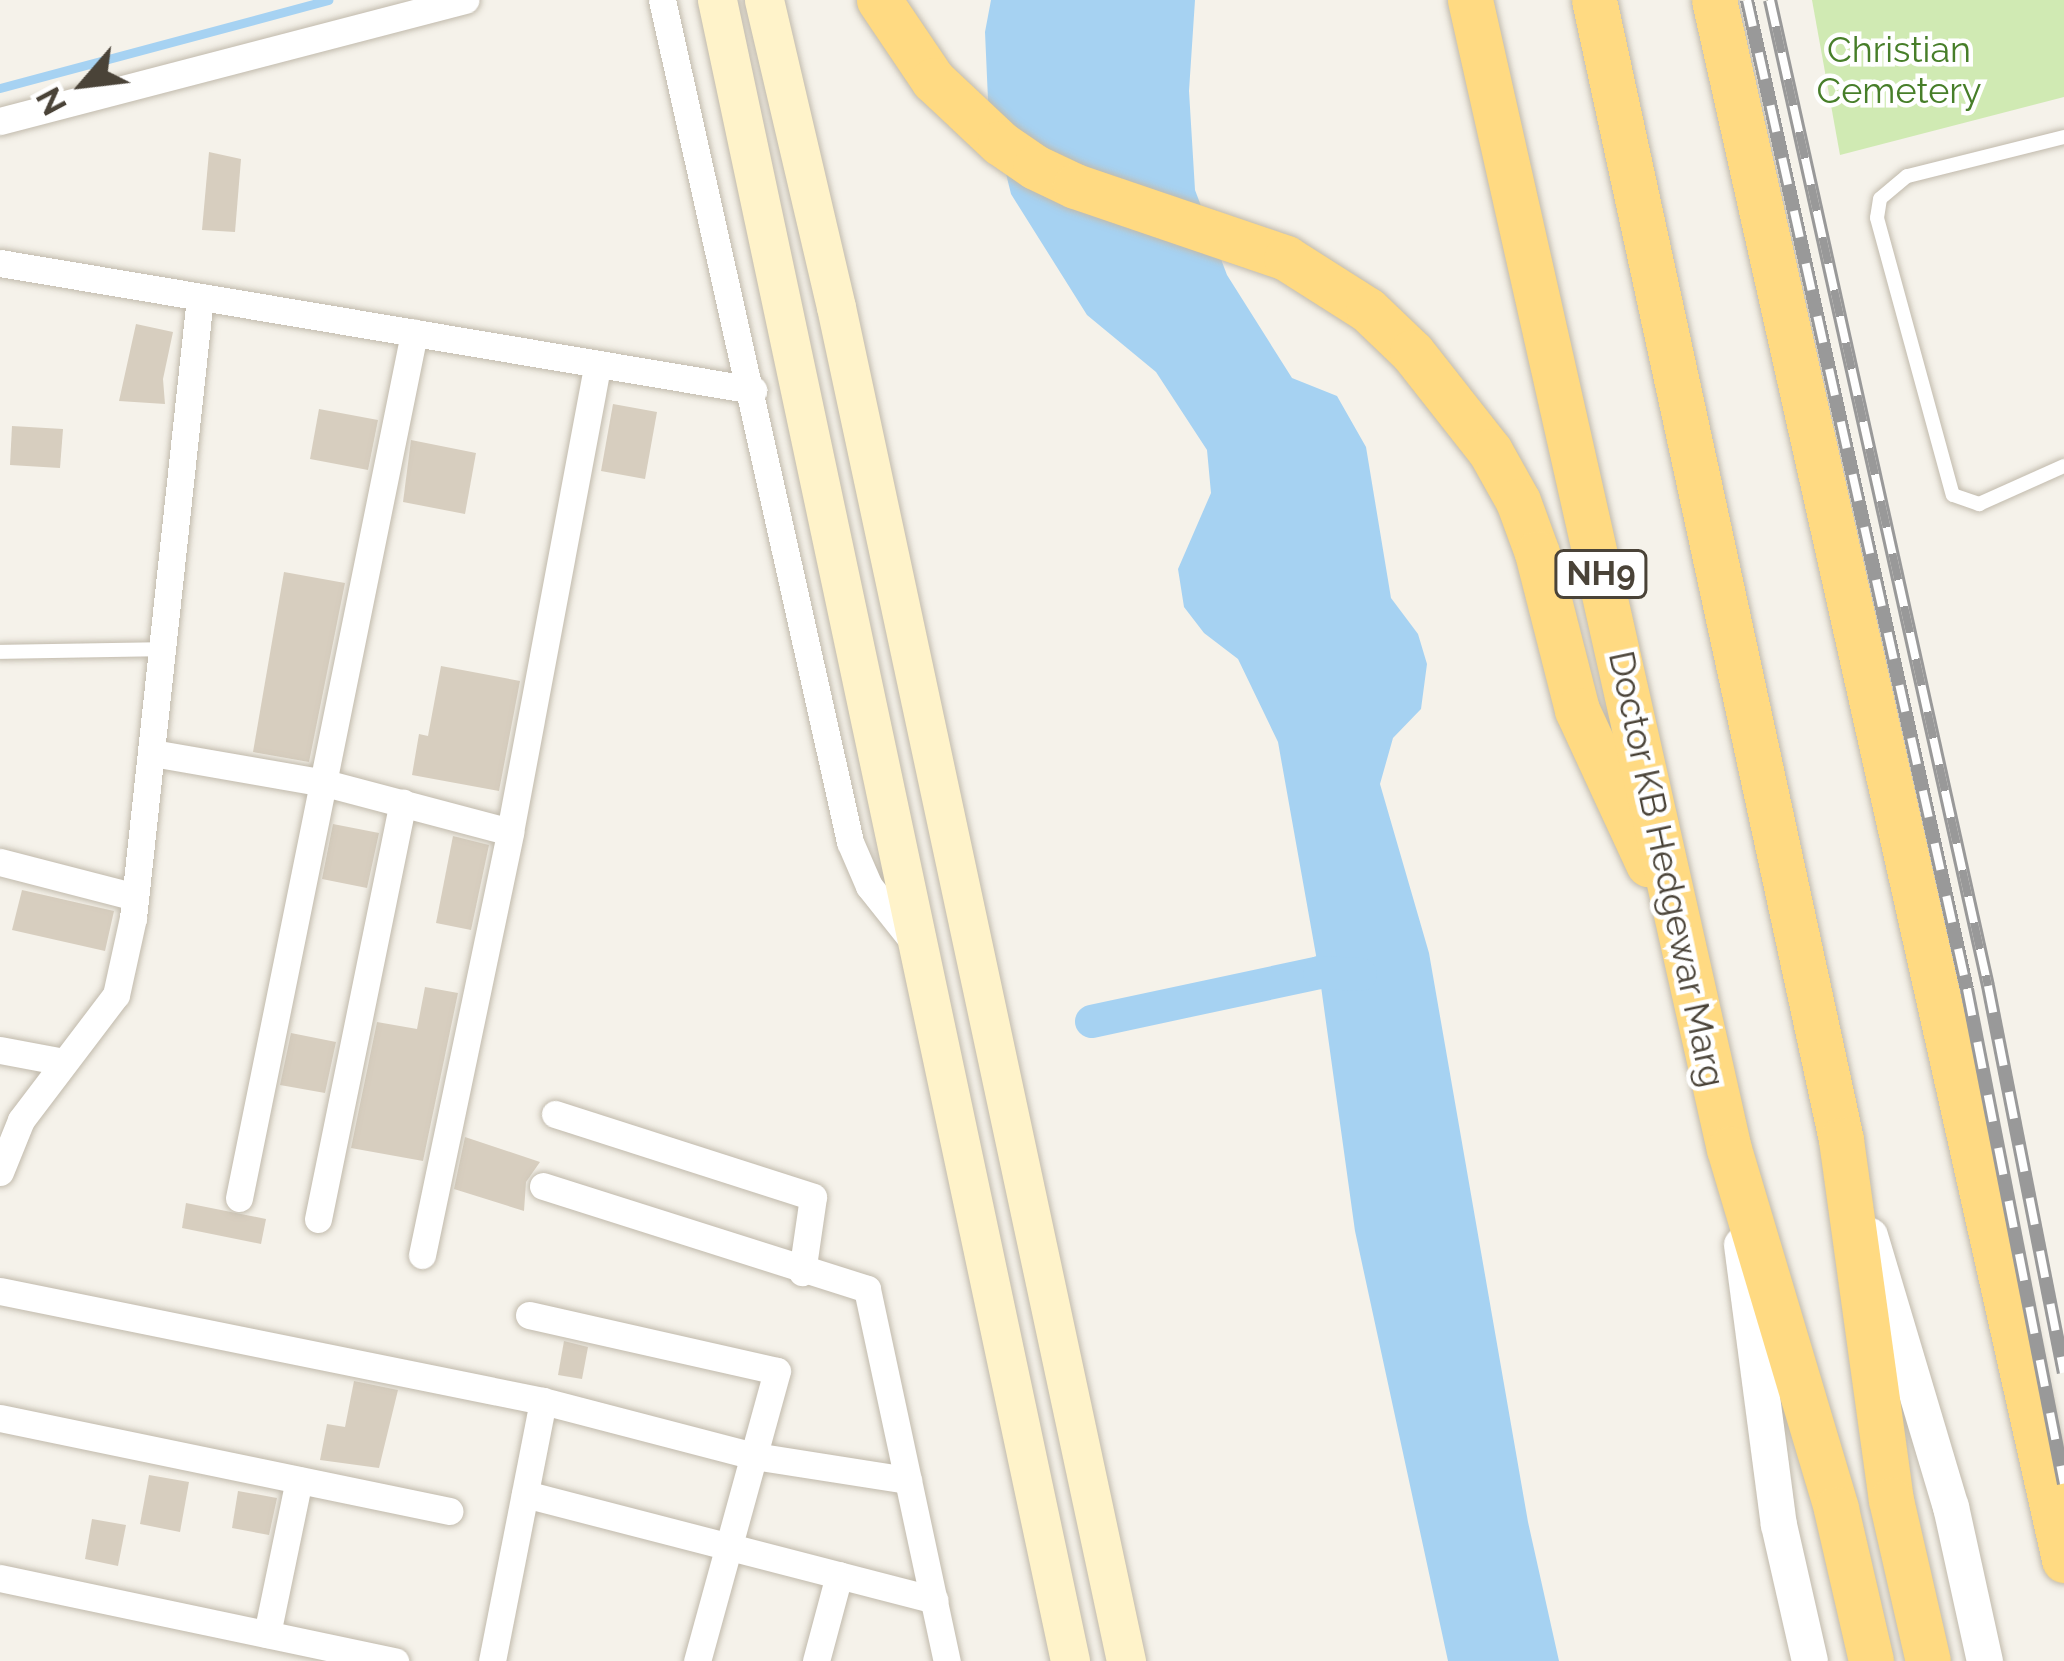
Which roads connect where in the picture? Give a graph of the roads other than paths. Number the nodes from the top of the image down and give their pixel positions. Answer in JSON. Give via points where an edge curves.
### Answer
{"nodes":[{"id":1,"x":466,"y":0,"type":"edge"},
{"id":2,"x":662,"y":0,"type":"edge"},
{"id":3,"x":717,"y":0,"type":"edge"},
{"id":4,"x":879,"y":0,"type":"edge"},
{"id":5,"x":1470,"y":0,"type":"edge"},
{"id":6,"x":1594,"y":0,"type":"edge"},
{"id":7,"x":1714,"y":0,"type":"edge"},
{"id":8,"x":760,"y":7,"type":"edge"},
{"id":9,"x":0,"y":121,"type":"edge"},
{"id":10,"x":2064,"y":137,"type":"edge"},
{"id":11,"x":0,"y":263,"type":"edge"},
{"id":12,"x":200,"y":297,"type":"junction"},
{"id":13,"x":414,"y":333,"type":"junction"},
{"id":14,"x":598,"y":364,"type":"junction"},
{"id":15,"x":753,"y":390,"type":"junction"},
{"id":16,"x":2064,"y":466,"type":"edge"},
{"id":17,"x":164,"y":649,"type":"junction"},
{"id":18,"x":0,"y":652,"type":"edge"},
{"id":19,"x":153,"y":753,"type":"junction"},
{"id":20,"x":325,"y":783,"type":"junction"},
{"id":21,"x":403,"y":803,"type":"junction"},
{"id":22,"x":510,"y":832,"type":"junction"},
{"id":23,"x":0,"y":862,"type":"edge"},
{"id":24,"x":135,"y":897,"type":"junction"},
{"id":25,"x":1687,"y":948,"type":"junction"},
{"id":26,"x":920,"y":952,"type":"junction"},
{"id":27,"x":0,"y":1050,"type":"edge"},
{"id":28,"x":64,"y":1062,"type":"junction"},
{"id":29,"x":555,"y":1114,"type":"dead end"},
{"id":30,"x":1841,"y":1140,"type":"junction"},
{"id":31,"x":1729,"y":1149,"type":"junction"},
{"id":32,"x":1,"y":1161,"type":"edge"},
{"id":33,"x":543,"y":1186,"type":"dead end"},
{"id":34,"x":239,"y":1198,"type":"dead end"},
{"id":35,"x":318,"y":1219,"type":"dead end"},
{"id":36,"x":422,"y":1255,"type":"dead end"},
{"id":37,"x":802,"y":1272,"type":"junction"},
{"id":38,"x":0,"y":1291,"type":"edge"},
{"id":39,"x":529,"y":1315,"type":"dead end"},
{"id":40,"x":543,"y":1401,"type":"junction"},
{"id":41,"x":0,"y":1418,"type":"edge"},
{"id":42,"x":754,"y":1456,"type":"junction"},
{"id":43,"x":299,"y":1480,"type":"junction"},
{"id":44,"x":908,"y":1480,"type":"junction"},
{"id":45,"x":525,"y":1494,"type":"junction"},
{"id":46,"x":449,"y":1511,"type":"dead end"},
{"id":47,"x":728,"y":1544,"type":"junction"},
{"id":48,"x":2064,"y":1561,"type":"edge"},
{"id":49,"x":839,"y":1575,"type":"junction"},
{"id":50,"x":0,"y":1578,"type":"edge"},
{"id":51,"x":934,"y":1600,"type":"junction"},
{"id":52,"x":267,"y":1634,"type":"junction"},
{"id":53,"x":395,"y":1661,"type":"edge"},
{"id":54,"x":492,"y":1661,"type":"edge"},
{"id":55,"x":697,"y":1661,"type":"edge"},
{"id":56,"x":816,"y":1661,"type":"edge"},
{"id":57,"x":947,"y":1661,"type":"edge"},
{"id":58,"x":1070,"y":1661,"type":"edge"},
{"id":59,"x":1126,"y":1661,"type":"edge"},
{"id":60,"x":1810,"y":1661,"type":"edge"},
{"id":61,"x":1870,"y":1661,"type":"edge"},
{"id":62,"x":1928,"y":1661,"type":"edge"},
{"id":63,"x":1985,"y":1661,"type":"edge"}],
"edges":[{"from":1,"to":9,"type":"street"},
{"from":2,"to":15,"type":"street"},
{"from":3,"to":26,"type":"main road"},
{"from":4,"to":25,"type":"highway","via":[[933,80],[1035,167],[1286,258],[1368,310],[1412,352],[1490,451],[1518,501],[1577,710]]},
{"from":5,"to":25,"type":"highway","name":"Doctor KB Hedgewar Marg","number":"NH9"},
{"from":6,"to":30,"type":"highway"},
{"from":7,"to":48,"type":"highway"},
{"from":8,"to":59,"type":"main road","via":[[841,330]]},
{"from":10,"to":16,"type":"lane","via":[[1907,176],[1880,199],[1877,218],[1953,495],[1979,503]]},
{"from":11,"to":12,"type":"street"},
{"from":12,"to":13,"type":"street"},
{"from":12,"to":17,"type":"street"},
{"from":13,"to":14,"type":"street"},
{"from":13,"to":20,"type":"street"},
{"from":14,"to":15,"type":"street"},
{"from":14,"to":22,"type":"street"},
{"from":15,"to":26,"type":"street","via":[[850,842],[869,886]]},
{"from":17,"to":18,"type":"lane"},
{"from":17,"to":19,"type":"street"},
{"from":19,"to":20,"type":"street"},
{"from":19,"to":24,"type":"street"},
{"from":20,"to":21,"type":"street"},
{"from":20,"to":34,"type":"street"},
{"from":21,"to":22,"type":"street"},
{"from":21,"to":35,"type":"street"},
{"from":22,"to":36,"type":"street"},
{"from":23,"to":24,"type":"street"},
{"from":24,"to":28,"type":"street","via":[[116,995]]},
{"from":25,"to":31,"type":"highway","name":"Doctor KB Hedgewar Marg","number":"NH9"},
{"from":26,"to":58,"type":"main road"},
{"from":27,"to":28,"type":"street"},
{"from":28,"to":32,"type":"street"},
{"from":29,"to":37,"type":"street","via":[[813,1197]]},
{"from":30,"to":62,"type":"highway","via":[[1891,1500]]},
{"from":30,"to":63,"type":"street","via":[[1951,1507]]},
{"from":31,"to":60,"type":"street","via":[[1779,1525]]},
{"from":31,"to":61,"type":"highway","name":"Doctor KB Hedgewar Marg","via":[[1836,1509]]},
{"from":33,"to":37,"type":"street"},
{"from":37,"to":44,"type":"street","via":[[867,1288]]},
{"from":38,"to":40,"type":"street"},
{"from":39,"to":42,"type":"street","via":[[777,1371]]},
{"from":40,"to":42,"type":"street"},
{"from":40,"to":45,"type":"street"},
{"from":41,"to":43,"type":"street"},
{"from":42,"to":44,"type":"street"},
{"from":42,"to":47,"type":"street"},
{"from":43,"to":46,"type":"street"},
{"from":43,"to":52,"type":"street"},
{"from":44,"to":51,"type":"street"},
{"from":45,"to":47,"type":"street"},
{"from":45,"to":54,"type":"street"},
{"from":47,"to":49,"type":"street"},
{"from":47,"to":55,"type":"street"},
{"from":49,"to":51,"type":"street"},
{"from":49,"to":56,"type":"street"},
{"from":50,"to":52,"type":"street"},
{"from":51,"to":57,"type":"street"},
{"from":52,"to":53,"type":"street"}]}
